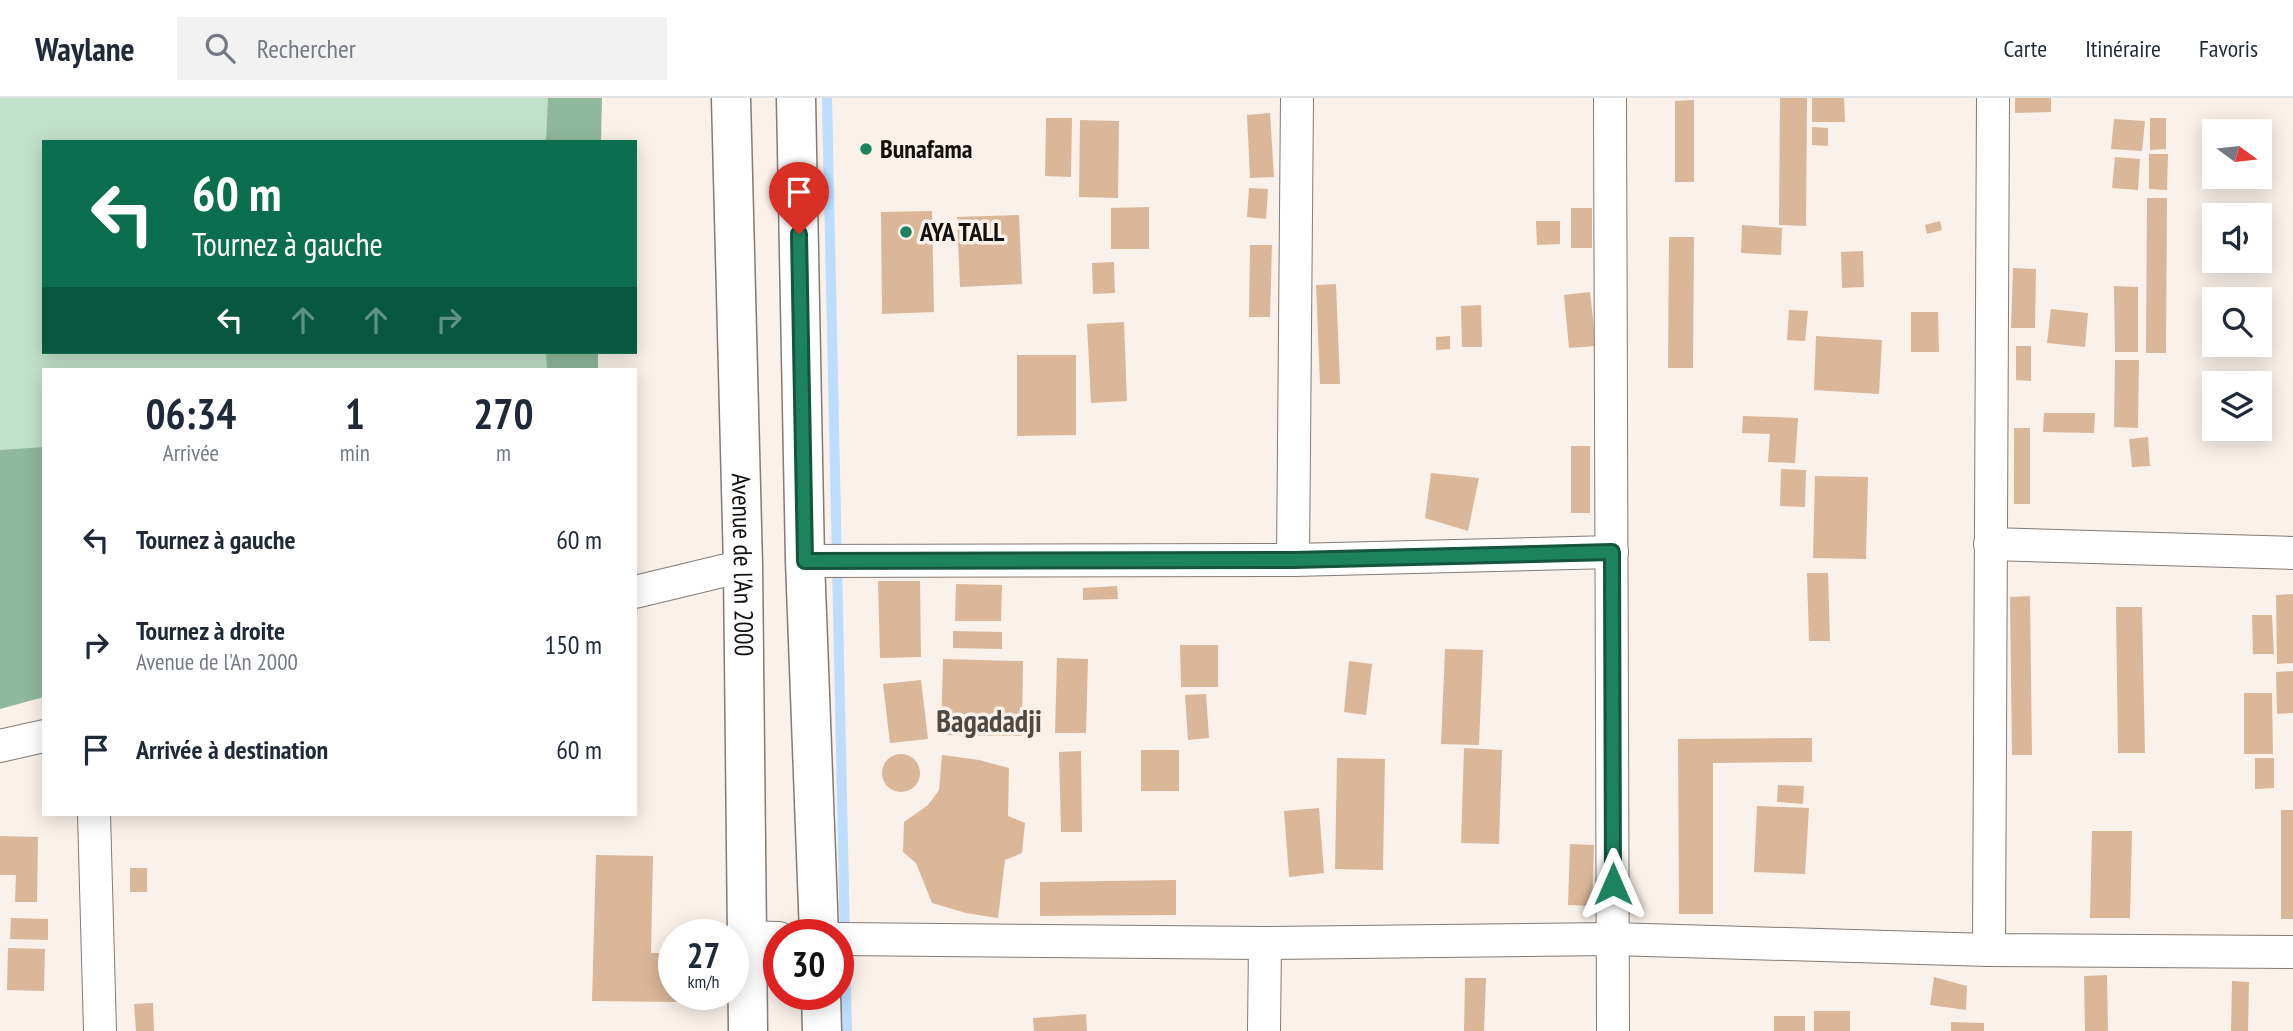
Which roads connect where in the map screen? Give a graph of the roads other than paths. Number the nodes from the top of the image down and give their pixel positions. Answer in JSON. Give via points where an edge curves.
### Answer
{"nodes":[{"id":1,"x":732,"y":98,"type":"edge"},
{"id":2,"x":796,"y":98,"type":"edge"},
{"id":3,"x":1297,"y":98,"type":"edge"},
{"id":4,"x":1609,"y":98,"type":"edge"},
{"id":5,"x":1993,"y":98,"type":"edge"},
{"id":6,"x":1990,"y":544,"type":"junction"},
{"id":7,"x":1612,"y":552,"type":"junction"},
{"id":8,"x":2293,"y":554,"type":"edge"},
{"id":9,"x":1293,"y":560,"type":"junction"},
{"id":10,"x":805,"y":561,"type":"junction"},
{"id":11,"x":743,"y":566,"type":"junction"},
{"id":12,"x":637,"y":592,"type":"edge"},
{"id":13,"x":42,"y":736,"type":"edge"},
{"id":14,"x":0,"y":746,"type":"edge"},
{"id":15,"x":94,"y":816,"type":"edge"},
{"id":16,"x":818,"y":919,"type":"edge"},
{"id":17,"x":763,"y":937,"type":"edge"},
{"id":18,"x":854,"y":939,"type":"edge"},
{"id":19,"x":1613,"y":939,"type":"junction"},
{"id":20,"x":1265,"y":943,"type":"junction"},
{"id":21,"x":1989,"y":950,"type":"junction"},
{"id":22,"x":2293,"y":952,"type":"edge"},
{"id":23,"x":821,"y":1010,"type":"edge"},
{"id":24,"x":100,"y":1031,"type":"edge"},
{"id":25,"x":748,"y":1031,"type":"edge"},
{"id":26,"x":821,"y":1031,"type":"edge"},
{"id":27,"x":1264,"y":1031,"type":"edge"},
{"id":28,"x":1613,"y":1031,"type":"edge"}],
"edges":[{"from":1,"to":11,"type":"main road","name":"Avenue de l'An 2000"},
{"from":2,"to":10,"type":"main road"},
{"from":3,"to":9,"type":"street"},
{"from":4,"to":7,"type":"street"},
{"from":5,"to":6,"type":"street"},
{"from":6,"to":8,"type":"street"},
{"from":6,"to":21,"type":"street"},
{"from":7,"to":9,"type":"street"},
{"from":7,"to":19,"type":"street"},
{"from":9,"to":10,"type":"street"},
{"from":10,"to":16,"type":"main road"},
{"from":11,"to":12,"type":"street"},
{"from":11,"to":17,"type":"main road","name":"Avenue de l'An 2000"},
{"from":13,"to":14,"type":"street"},
{"from":15,"to":24,"type":"street"},
{"from":17,"to":25,"type":"main road","name":"Avenue de l'An 2000"},
{"from":18,"to":20,"type":"street"},
{"from":19,"to":20,"type":"street"},
{"from":19,"to":21,"type":"street"},
{"from":19,"to":28,"type":"street"},
{"from":20,"to":27,"type":"street"},
{"from":21,"to":22,"type":"street"},
{"from":23,"to":26,"type":"main road"}]}
